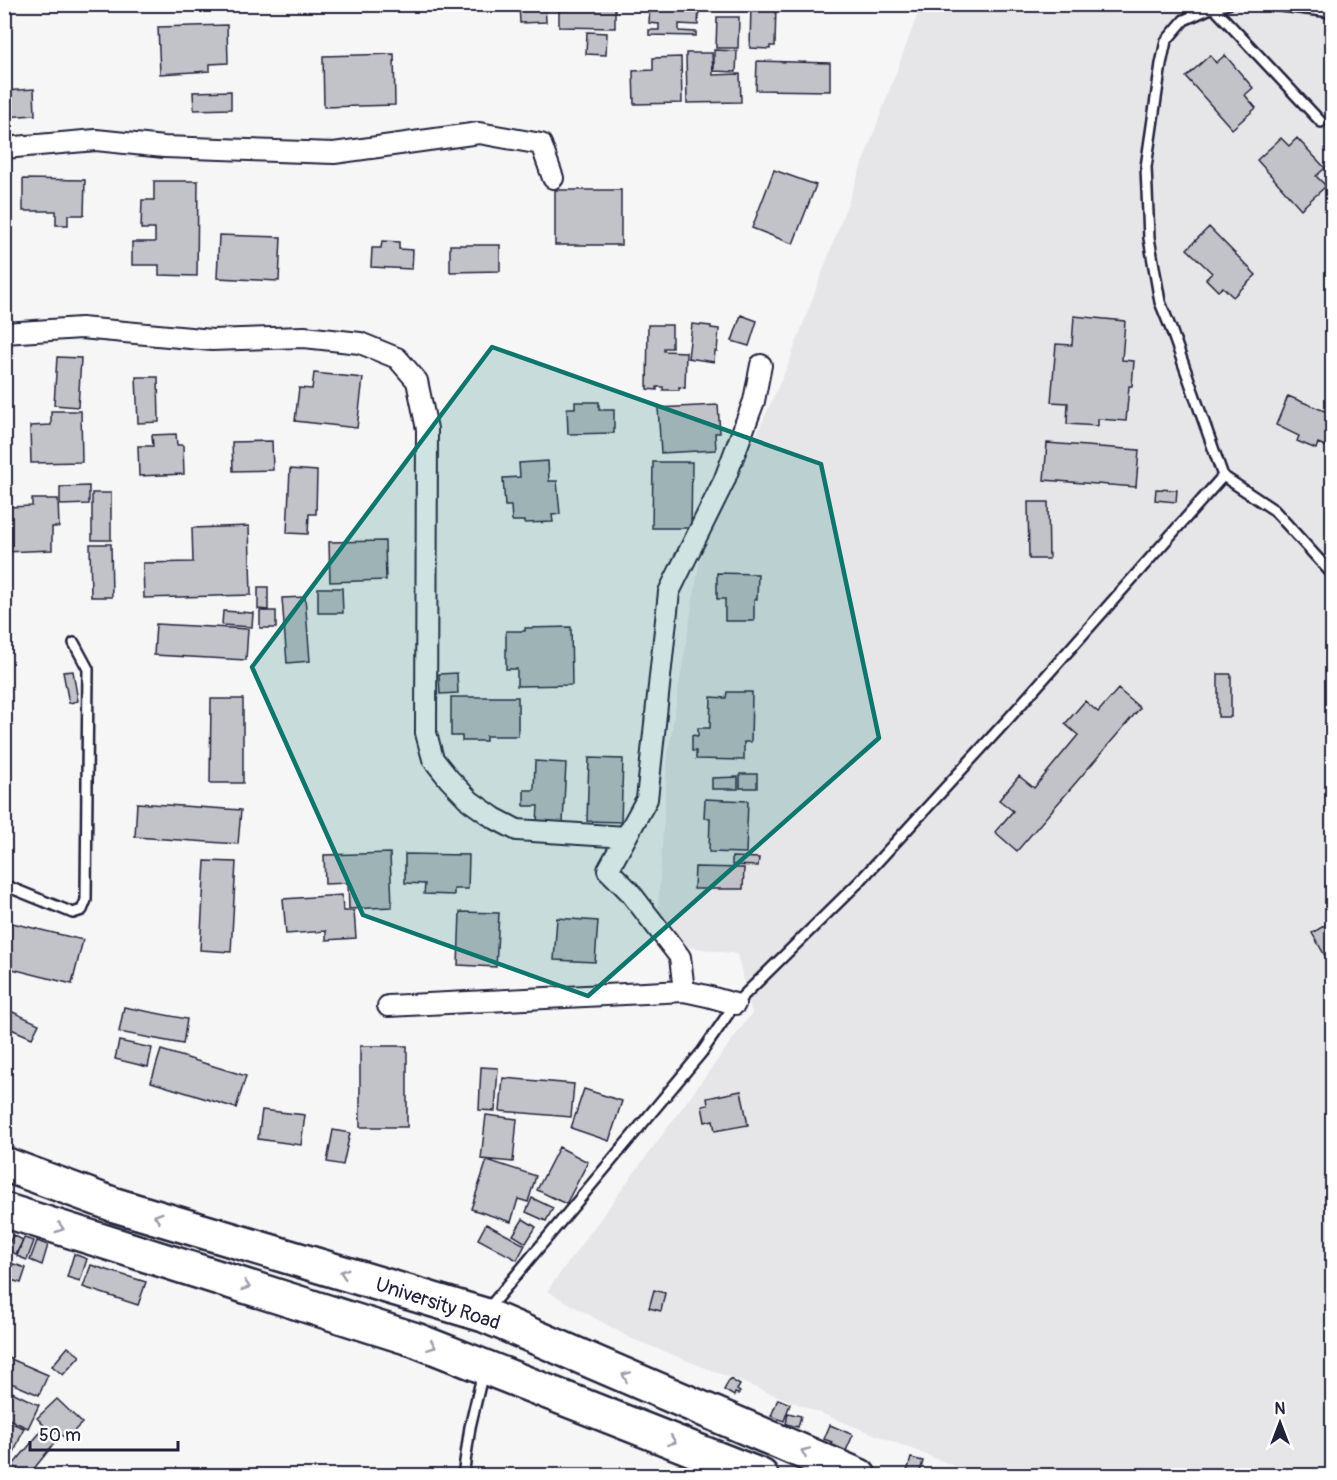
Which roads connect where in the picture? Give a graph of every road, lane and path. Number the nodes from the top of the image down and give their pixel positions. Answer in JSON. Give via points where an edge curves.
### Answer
{"nodes":[{"id":1,"x":1228,"y":4,"type":"edge"},
{"id":2,"x":1264,"y":4,"type":"edge"},
{"id":3,"x":1213,"y":7,"type":"junction"},
{"id":4,"x":1332,"y":12,"type":"edge"},
{"id":5,"x":1321,"y":122,"type":"dead end"},
{"id":6,"x":4,"y":148,"type":"edge"},
{"id":7,"x":553,"y":178,"type":"dead end"},
{"id":8,"x":4,"y":333,"type":"edge"},
{"id":9,"x":761,"y":365,"type":"dead end"},
{"id":10,"x":1223,"y":476,"type":"junction"},
{"id":11,"x":1332,"y":574,"type":"edge"},
{"id":12,"x":74,"y":643,"type":"dead end"},
{"id":13,"x":626,"y":837,"type":"junction"},
{"id":14,"x":4,"y":885,"type":"edge"},
{"id":15,"x":684,"y":991,"type":"junction"},
{"id":16,"x":735,"y":1004,"type":"junction"},
{"id":17,"x":388,"y":1006,"type":"dead end"},
{"id":18,"x":4,"y":1164,"type":"edge"},
{"id":19,"x":4,"y":1210,"type":"edge"},
{"id":20,"x":484,"y":1315,"type":"junction"},
{"id":21,"x":485,"y":1367,"type":"junction"},
{"id":22,"x":463,"y":1476,"type":"edge"},
{"id":23,"x":760,"y":1476,"type":"edge"},
{"id":24,"x":859,"y":1476,"type":"edge"}],
"edges":[{"from":1,"to":3,"type":"lane"},
{"from":2,"to":4,"type":"lane"},
{"from":3,"to":5,"type":"lane"},
{"from":3,"to":10,"type":"lane","via":[[1184,20],[1166,41],[1146,168],[1149,238],[1160,302]]},
{"from":6,"to":7,"type":"street","via":[[96,140],[164,147],[334,153],[479,133],[541,144]]},
{"from":8,"to":13,"type":"street","via":[[81,328],[212,340],[304,337],[360,343],[397,358],[417,381],[427,429],[426,733],[433,759],[470,801],[516,830]]},
{"from":9,"to":13,"type":"street","via":[[754,401],[724,481],[669,592],[647,799]]},
{"from":10,"to":11,"type":"lane","via":[[1274,510]]},
{"from":10,"to":16,"type":"lane","via":[[859,882]]},
{"from":12,"to":14,"type":"lane","via":[[88,669],[86,900],[82,910],[73,913]]},
{"from":13,"to":15,"type":"street","via":[[608,870],[680,957]]},
{"from":15,"to":16,"type":"street"},
{"from":15,"to":17,"type":"street"},
{"from":16,"to":20,"type":"lane","via":[[702,1052]]},
{"from":20,"to":18,"type":"highway","name":"University Road","one_way":true,"via":[[115,1205]]},
{"from":19,"to":21,"type":"highway","one_way":true,"via":[[416,1340]]},
{"from":24,"to":20,"type":"highway","name":"University Road","one_way":true},
{"from":21,"to":22,"type":"lane"},
{"from":21,"to":23,"type":"highway","one_way":true}]}
